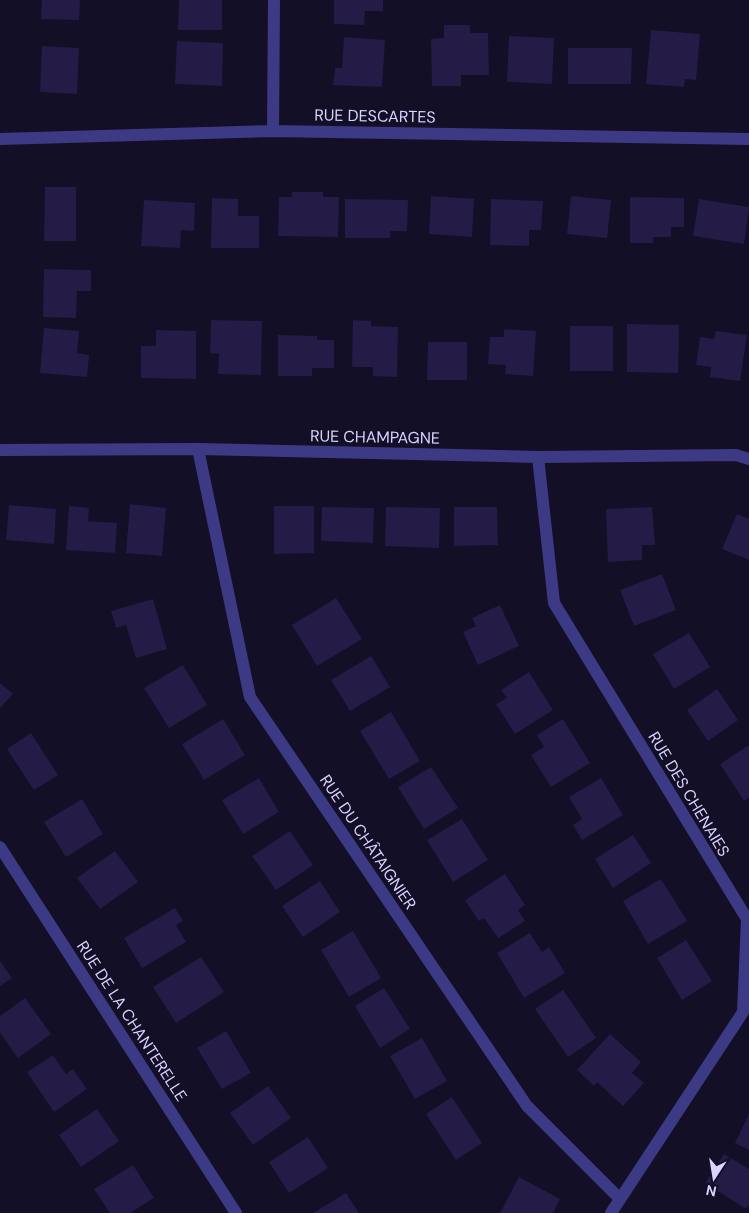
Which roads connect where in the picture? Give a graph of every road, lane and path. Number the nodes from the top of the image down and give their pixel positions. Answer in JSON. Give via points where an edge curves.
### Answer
{"nodes":[{"id":1,"x":274,"y":0,"type":"edge"},
{"id":2,"x":273,"y":131,"type":"junction"},
{"id":3,"x":0,"y":139,"type":"edge"},
{"id":4,"x":749,"y":139,"type":"edge"},
{"id":5,"x":0,"y":450,"type":"edge"},
{"id":6,"x":198,"y":450,"type":"junction"},
{"id":7,"x":538,"y":457,"type":"junction"},
{"id":8,"x":749,"y":459,"type":"edge"},
{"id":9,"x":0,"y":847,"type":"edge"},
{"id":10,"x":620,"y":1199,"type":"junction"},
{"id":11,"x":236,"y":1213,"type":"edge"},
{"id":12,"x":611,"y":1213,"type":"edge"}],
"edges":[{"from":1,"to":2,"type":"street"},
{"from":2,"to":3,"type":"street","name":"RUE DESCARTES"},
{"from":2,"to":4,"type":"street","name":"RUE DESCARTES"},
{"from":5,"to":6,"type":"street","name":"RUE CHAMPAGNE"},
{"from":6,"to":7,"type":"street","name":"RUE CHAMPAGNE"},
{"from":6,"to":10,"type":"street","name":"RUE DU CHÂTAIGNIER","via":[[250,697],[528,1106]]},
{"from":7,"to":8,"type":"street","name":"RUE CHAMPAGNE","via":[[736,455]]},
{"from":7,"to":10,"type":"street","name":"RUE DES CHENAIES","via":[[554,603],[747,919],[743,1012]]},
{"from":9,"to":11,"type":"street","name":"RUE DE LA CHANTERELLE"},
{"from":10,"to":12,"type":"street","name":"RUE DES CHENAIES"}]}
